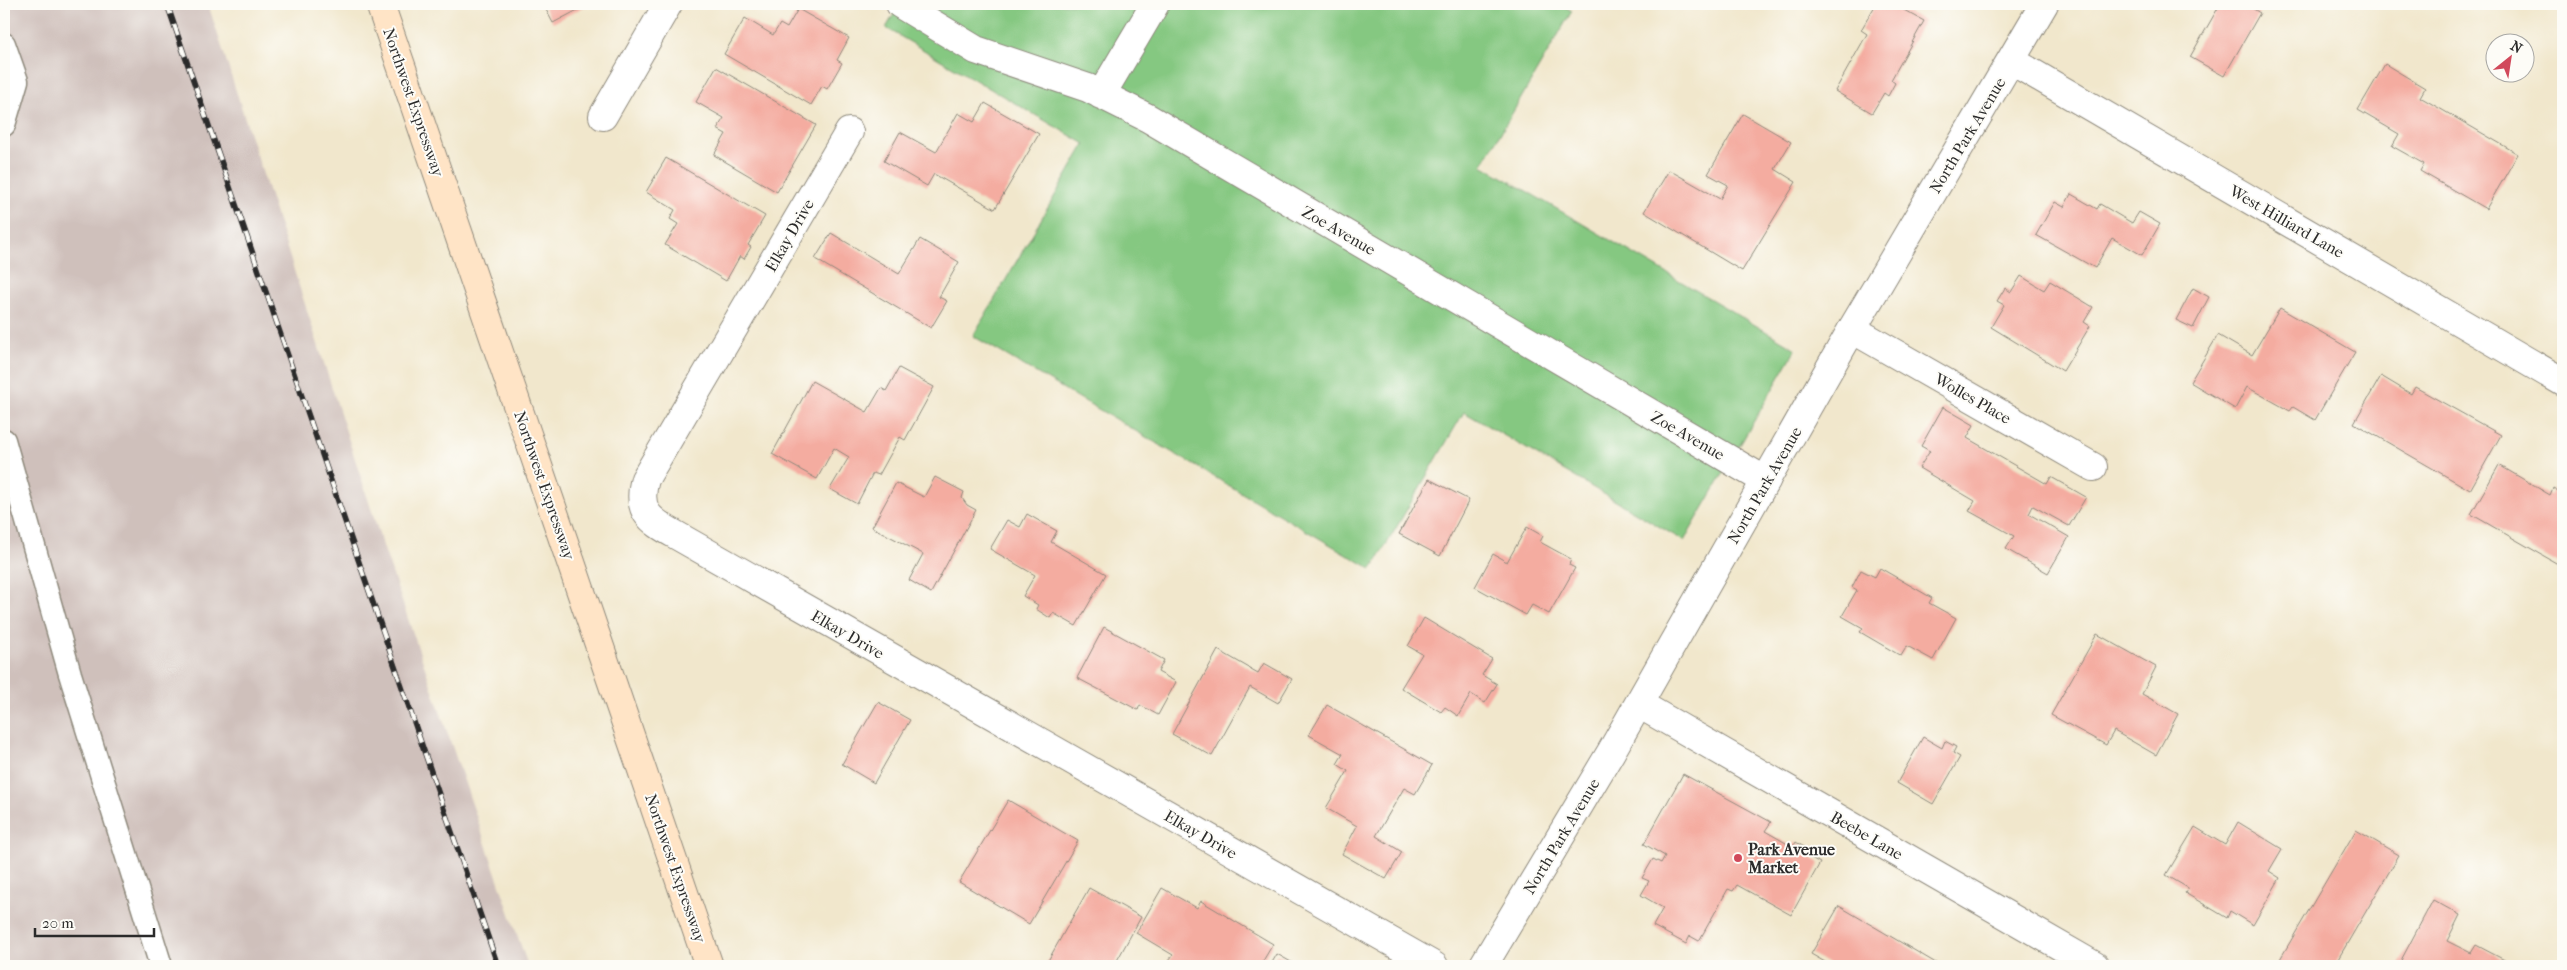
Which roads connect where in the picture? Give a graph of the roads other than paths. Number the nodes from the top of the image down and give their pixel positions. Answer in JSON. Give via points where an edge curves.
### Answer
{"nodes":[{"id":1,"x":380,"y":4,"type":"edge"},
{"id":2,"x":668,"y":4,"type":"edge"},
{"id":3,"x":900,"y":4,"type":"edge"},
{"id":4,"x":1155,"y":4,"type":"edge"},
{"id":5,"x":2044,"y":4,"type":"edge"},
{"id":6,"x":4,"y":44,"type":"edge"},
{"id":7,"x":2012,"y":61,"type":"junction"},
{"id":8,"x":1101,"y":95,"type":"junction"},
{"id":9,"x":603,"y":116,"type":"dead end"},
{"id":10,"x":4,"y":125,"type":"edge"},
{"id":11,"x":849,"y":132,"type":"dead end"},
{"id":12,"x":1852,"y":329,"type":"junction"},
{"id":13,"x":2563,"y":382,"type":"edge"},
{"id":14,"x":4,"y":440,"type":"edge"},
{"id":15,"x":2093,"y":467,"type":"dead end"},
{"id":16,"x":1766,"y":481,"type":"junction"},
{"id":17,"x":1639,"y":704,"type":"junction"},
{"id":18,"x":161,"y":966,"type":"edge"},
{"id":19,"x":709,"y":966,"type":"edge"},
{"id":20,"x":1434,"y":966,"type":"edge"},
{"id":21,"x":1483,"y":966,"type":"edge"},
{"id":22,"x":2095,"y":966,"type":"edge"}],
"edges":[{"from":1,"to":19,"type":"main road","name":"Northwest Expressway"},
{"from":2,"to":9,"type":"street"},
{"from":3,"to":8,"type":"street","name":"Zoe Avenue","via":[[976,50]]},
{"from":4,"to":8,"type":"street"},
{"from":5,"to":7,"type":"street","name":"North Park Avenue"},
{"from":6,"to":10,"type":"lane","via":[[17,81]]},
{"from":7,"to":12,"type":"street","name":"North Park Avenue"},
{"from":7,"to":13,"type":"street","name":"West Hilliard Lane"},
{"from":8,"to":16,"type":"street","name":"Zoe Avenue","via":[[1148,118]]},
{"from":11,"to":20,"type":"street","name":"Elkay Drive","via":[[645,479],[642,502],[646,513],[676,535]]},
{"from":12,"to":15,"type":"street","name":"Wolles Place"},
{"from":12,"to":16,"type":"street","name":"North Park Avenue"},
{"from":14,"to":18,"type":"lane","via":[[70,674]]},
{"from":16,"to":17,"type":"street","name":"North Park Avenue"},
{"from":17,"to":21,"type":"street","name":"North Park Avenue"},
{"from":17,"to":22,"type":"street","name":"Beebe Lane"}]}
